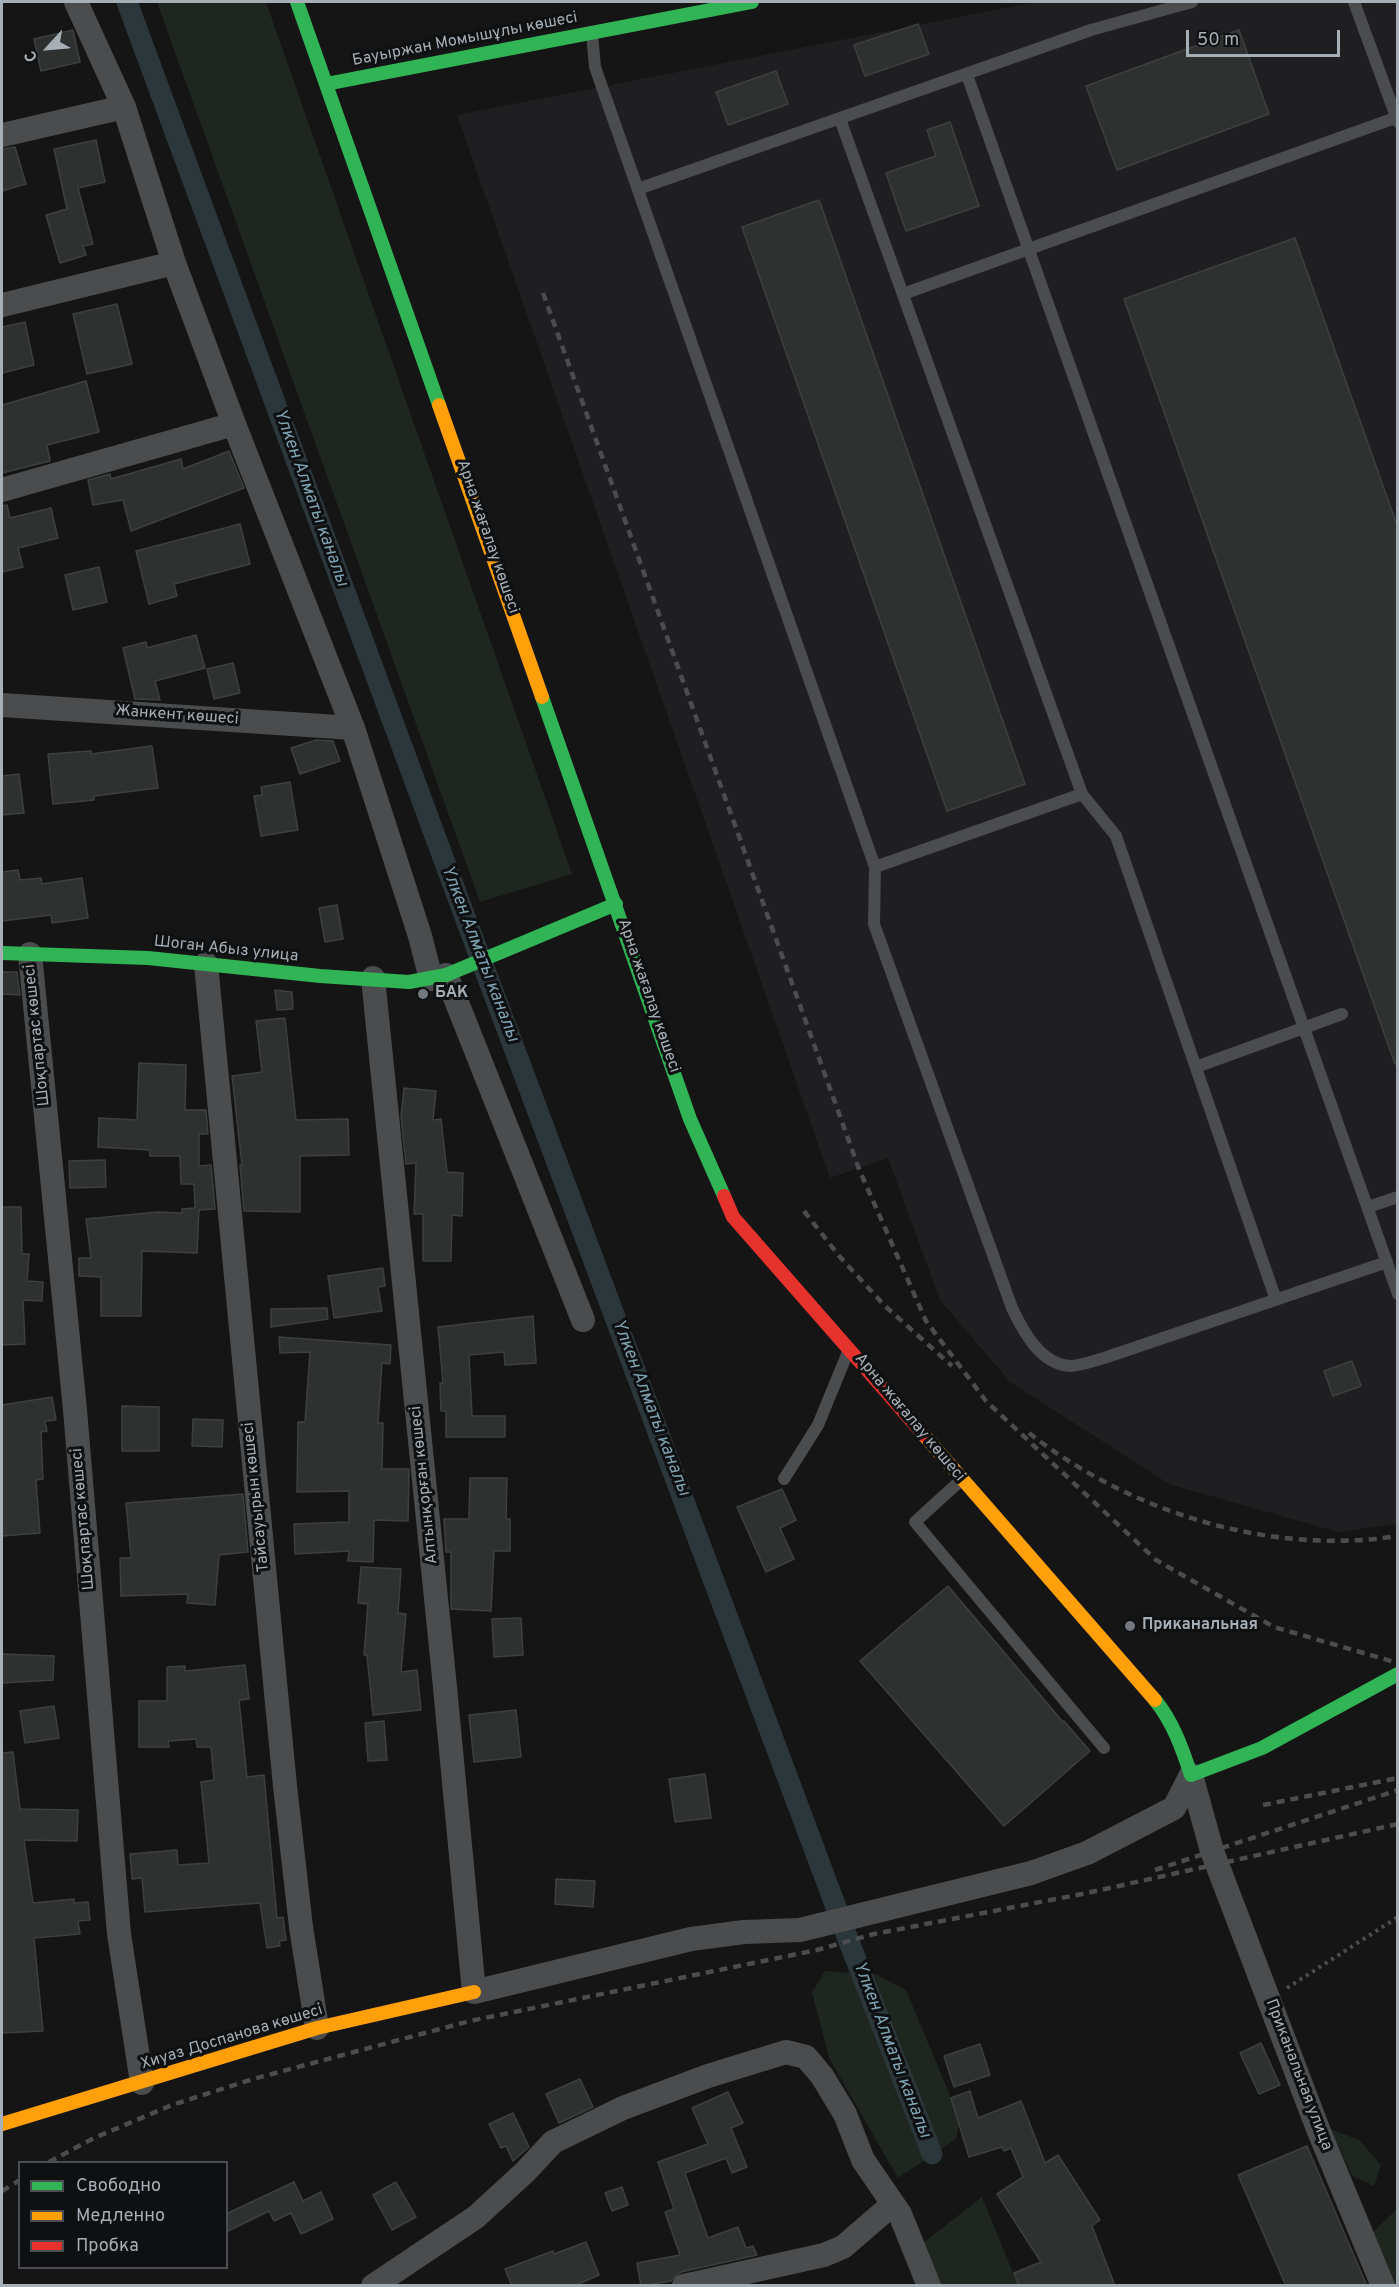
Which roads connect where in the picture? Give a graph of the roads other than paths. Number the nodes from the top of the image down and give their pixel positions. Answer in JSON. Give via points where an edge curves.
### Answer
{"nodes":[{"id":1,"x":76,"y":2,"type":"edge"},
{"id":2,"x":297,"y":2,"type":"edge"},
{"id":3,"x":752,"y":2,"type":"edge"},
{"id":4,"x":1192,"y":2,"type":"edge"},
{"id":5,"x":1354,"y":2,"type":"edge"},
{"id":6,"x":592,"y":32,"type":"junction"},
{"id":7,"x":967,"y":75,"type":"junction"},
{"id":8,"x":326,"y":84,"type":"junction"},
{"id":9,"x":124,"y":107,"type":"junction"},
{"id":10,"x":840,"y":119,"type":"junction"},
{"id":11,"x":1397,"y":119,"type":"edge"},
{"id":12,"x":2,"y":135,"type":"edge"},
{"id":13,"x":638,"y":189,"type":"junction"},
{"id":14,"x":1028,"y":249,"type":"junction"},
{"id":15,"x":174,"y":263,"type":"junction"},
{"id":16,"x":903,"y":294,"type":"junction"},
{"id":17,"x":2,"y":305,"type":"edge"},
{"id":18,"x":234,"y":424,"type":"junction"},
{"id":19,"x":2,"y":490,"type":"edge"},
{"id":20,"x":2,"y":705,"type":"edge"},
{"id":21,"x":353,"y":728,"type":"junction"},
{"id":22,"x":1082,"y":794,"type":"junction"},
{"id":23,"x":875,"y":867,"type":"junction"},
{"id":24,"x":616,"y":904,"type":"junction"},
{"id":25,"x":2,"y":953,"type":"edge"},
{"id":26,"x":30,"y":954,"type":"junction"},
{"id":27,"x":206,"y":964,"type":"junction"},
{"id":28,"x":438,"y":977,"type":"junction"},
{"id":29,"x":373,"y":978,"type":"junction"},
{"id":30,"x":1342,"y":1014,"type":"dead end"},
{"id":31,"x":1304,"y":1028,"type":"junction"},
{"id":32,"x":1196,"y":1067,"type":"junction"},
{"id":33,"x":1398,"y":1197,"type":"edge"},
{"id":34,"x":1368,"y":1208,"type":"junction"},
{"id":35,"x":1387,"y":1262,"type":"junction"},
{"id":36,"x":1398,"y":1294,"type":"edge"},
{"id":37,"x":1276,"y":1300,"type":"junction"},
{"id":38,"x":583,"y":1320,"type":"dead end"},
{"id":39,"x":850,"y":1348,"type":"junction"},
{"id":40,"x":784,"y":1479,"type":"dead end"},
{"id":41,"x":962,"y":1480,"type":"junction"},
{"id":42,"x":1398,"y":1674,"type":"edge"},
{"id":43,"x":1104,"y":1748,"type":"dead end"},
{"id":44,"x":1191,"y":1775,"type":"junction"},
{"id":45,"x":1218,"y":1863,"type":"joint"},
{"id":46,"x":474,"y":1992,"type":"junction"},
{"id":47,"x":317,"y":2028,"type":"junction"},
{"id":48,"x":142,"y":2083,"type":"junction"},
{"id":49,"x":2,"y":2124,"type":"edge"},
{"id":50,"x":893,"y":2204,"type":"junction"},
{"id":51,"x":373,"y":2286,"type":"edge"},
{"id":52,"x":684,"y":2286,"type":"edge"},
{"id":53,"x":929,"y":2286,"type":"edge"},
{"id":54,"x":1383,"y":2286,"type":"edge"}],
"edges":[{"from":1,"to":9,"type":"street"},
{"from":2,"to":8,"type":"street","name":"Арна жағалау көшесі"},
{"from":3,"to":6,"type":"street","name":"Бауыржан Момышұлы көшесі"},
{"from":4,"to":7,"type":"lane","via":[[1091,30]]},
{"from":5,"to":11,"type":"lane"},
{"from":6,"to":8,"type":"street","name":"Бауыржан Момышұлы көшесі"},
{"from":6,"to":13,"type":"lane","via":[[595,67]]},
{"from":7,"to":10,"type":"lane"},
{"from":7,"to":14,"type":"lane"},
{"from":8,"to":24,"type":"street","name":"Арна жағалау көшесі"},
{"from":9,"to":12,"type":"street"},
{"from":9,"to":15,"type":"street"},
{"from":10,"to":13,"type":"lane"},
{"from":10,"to":16,"type":"lane"},
{"from":11,"to":14,"type":"lane"},
{"from":13,"to":23,"type":"lane"},
{"from":14,"to":16,"type":"lane"},
{"from":14,"to":31,"type":"lane"},
{"from":15,"to":17,"type":"street"},
{"from":15,"to":18,"type":"street"},
{"from":16,"to":22,"type":"lane"},
{"from":18,"to":19,"type":"street"},
{"from":18,"to":21,"type":"street"},
{"from":20,"to":21,"type":"street","name":"Жанкент көшесі"},
{"from":21,"to":28,"type":"street","via":[[420,936]]},
{"from":22,"to":23,"type":"lane"},
{"from":22,"to":32,"type":"lane","via":[[1116,836]]},
{"from":23,"to":37,"type":"lane","via":[[874,924],[1012,1308],[1026,1337],[1046,1356],[1069,1366],[1107,1358]]},
{"from":24,"to":28,"type":"street","name":"Шоган Абыз улица"},
{"from":24,"to":39,"type":"street","name":"Арна жағалау көшесі","via":[[690,1119],[733,1217]]},
{"from":25,"to":26,"type":"street","name":"Шоган Абыз улица"},
{"from":26,"to":27,"type":"street","name":"Шоган Абыз улица"},
{"from":26,"to":48,"type":"street","name":"Шоқпартас көшесі","via":[[75,1410],[119,1934]]},
{"from":27,"to":29,"type":"street","name":"Шоган Абыз улица"},
{"from":27,"to":47,"type":"street","name":"Тайсауырын көшесі","via":[[285,1786]]},
{"from":28,"to":29,"type":"street","name":"Шоган Абыз улица","via":[[409,982]]},
{"from":28,"to":38,"type":"street"},
{"from":29,"to":46,"type":"street","name":"Алтынқорған көшесі"},
{"from":30,"to":31,"type":"lane"},
{"from":31,"to":32,"type":"lane"},
{"from":31,"to":34,"type":"lane"},
{"from":32,"to":37,"type":"lane"},
{"from":33,"to":34,"type":"lane"},
{"from":34,"to":35,"type":"lane"},
{"from":35,"to":36,"type":"lane"},
{"from":35,"to":37,"type":"lane"},
{"from":39,"to":40,"type":"lane","via":[[818,1425]]},
{"from":39,"to":41,"type":"street","name":"Арна жағалау көшесі"},
{"from":41,"to":43,"type":"lane","via":[[915,1522]]},
{"from":41,"to":44,"type":"street","name":"Арна жағалау көшесі","via":[[1165,1712]]},
{"from":42,"to":44,"type":"street","via":[[1262,1748]]},
{"from":44,"to":45,"type":"street","name":"Арна жағалау көшесі"},
{"from":44,"to":46,"type":"street","via":[[1174,1808],[1087,1853],[1031,1873],[800,1930],[691,1939]]},
{"from":45,"to":54,"type":"street","name":"Приканальная улица","via":[[1318,2129]]},
{"from":46,"to":47,"type":"street","name":"Хиуаз Доспанова көшесі"},
{"from":47,"to":48,"type":"street","name":"Хиуаз Доспанова көшесі"},
{"from":48,"to":49,"type":"street","name":"Хиуаз Доспанова көшесі"},
{"from":50,"to":51,"type":"street","via":[[863,2160],[845,2114],[822,2076],[806,2057],[786,2052],[623,2108],[553,2142],[476,2217]]},
{"from":50,"to":52,"type":"street","via":[[843,2247],[824,2255]]},
{"from":50,"to":53,"type":"street"}]}
